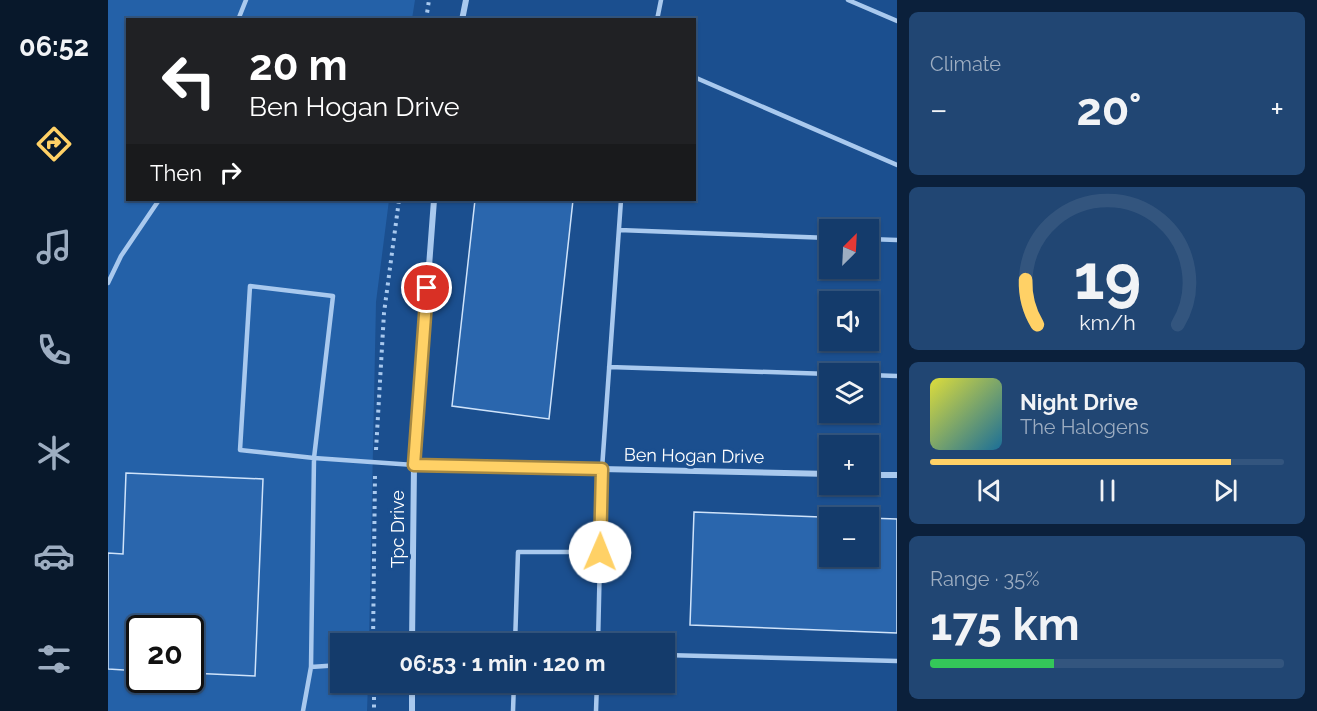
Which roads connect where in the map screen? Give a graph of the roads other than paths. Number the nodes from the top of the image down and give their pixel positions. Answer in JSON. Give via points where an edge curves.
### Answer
{"nodes":[{"id":1,"x":246,"y":0,"type":"edge"},
{"id":2,"x":466,"y":0,"type":"edge"},
{"id":3,"x":661,"y":0,"type":"edge"},
{"id":4,"x":848,"y":0,"type":"edge"},
{"id":5,"x":239,"y":18,"type":"edge"},
{"id":6,"x":462,"y":18,"type":"edge"},
{"id":7,"x":657,"y":18,"type":"edge"},
{"id":8,"x":897,"y":21,"type":"edge"},
{"id":9,"x":696,"y":77,"type":"edge"},
{"id":10,"x":897,"y":165,"type":"edge"},
{"id":11,"x":158,"y":201,"type":"edge"},
{"id":12,"x":434,"y":201,"type":"edge"},
{"id":13,"x":621,"y":201,"type":"edge"},
{"id":14,"x":619,"y":230,"type":"junction"},
{"id":15,"x":819,"y":238,"type":"edge"},
{"id":16,"x":879,"y":239,"type":"edge"},
{"id":17,"x":897,"y":240,"type":"edge"},
{"id":18,"x":108,"y":283,"type":"edge"},
{"id":19,"x":609,"y":367,"type":"junction"},
{"id":20,"x":819,"y":374,"type":"edge"},
{"id":21,"x":879,"y":375,"type":"edge"},
{"id":22,"x":897,"y":376,"type":"edge"},
{"id":23,"x":314,"y":458,"type":"junction"},
{"id":24,"x":414,"y":465,"type":"junction"},
{"id":25,"x":602,"y":469,"type":"junction"},
{"id":26,"x":819,"y":474,"type":"edge"},
{"id":27,"x":879,"y":475,"type":"edge"},
{"id":28,"x":897,"y":475,"type":"edge"},
{"id":29,"x":600,"y":552,"type":"junction"},
{"id":30,"x":412,"y":633,"type":"edge"},
{"id":31,"x":515,"y":633,"type":"edge"},
{"id":32,"x":598,"y":633,"type":"edge"},
{"id":33,"x":675,"y":655,"type":"edge"},
{"id":34,"x":897,"y":661,"type":"edge"},
{"id":35,"x":330,"y":666,"type":"edge"},
{"id":36,"x":311,"y":667,"type":"junction"},
{"id":37,"x":412,"y":693,"type":"edge"},
{"id":38,"x":514,"y":693,"type":"edge"},
{"id":39,"x":597,"y":693,"type":"edge"},
{"id":40,"x":303,"y":711,"type":"edge"},
{"id":41,"x":412,"y":711,"type":"edge"},
{"id":42,"x":513,"y":711,"type":"edge"},
{"id":43,"x":596,"y":711,"type":"edge"}],
"edges":[{"from":1,"to":5,"type":"lane"},
{"from":2,"to":6,"type":"street"},
{"from":3,"to":7,"type":"lane"},
{"from":4,"to":8,"type":"lane"},
{"from":9,"to":10,"type":"lane"},
{"from":11,"to":18,"type":"lane"},
{"from":12,"to":24,"type":"street","name":"Tpc Drive"},
{"from":13,"to":14,"type":"lane"},
{"from":14,"to":15,"type":"lane"},
{"from":14,"to":19,"type":"lane"},
{"from":16,"to":17,"type":"lane"},
{"from":19,"to":20,"type":"lane"},
{"from":19,"to":25,"type":"lane"},
{"from":21,"to":22,"type":"lane"},
{"from":23,"to":23,"type":"lane","via":[[333,296],[250,286],[240,450]]},
{"from":23,"to":24,"type":"lane"},
{"from":23,"to":36,"type":"lane"},
{"from":24,"to":25,"type":"street","name":"Ben Hogan Drive"},
{"from":24,"to":30,"type":"street","name":"Tpc Drive"},
{"from":25,"to":26,"type":"street","name":"Ben Hogan Drive"},
{"from":25,"to":29,"type":"lane"},
{"from":27,"to":28,"type":"street"},
{"from":29,"to":31,"type":"lane","via":[[518,552]]},
{"from":29,"to":32,"type":"lane"},
{"from":33,"to":34,"type":"lane"},
{"from":35,"to":36,"type":"lane"},
{"from":36,"to":40,"type":"lane"},
{"from":37,"to":41,"type":"street"},
{"from":38,"to":42,"type":"lane"},
{"from":39,"to":43,"type":"lane"}]}
